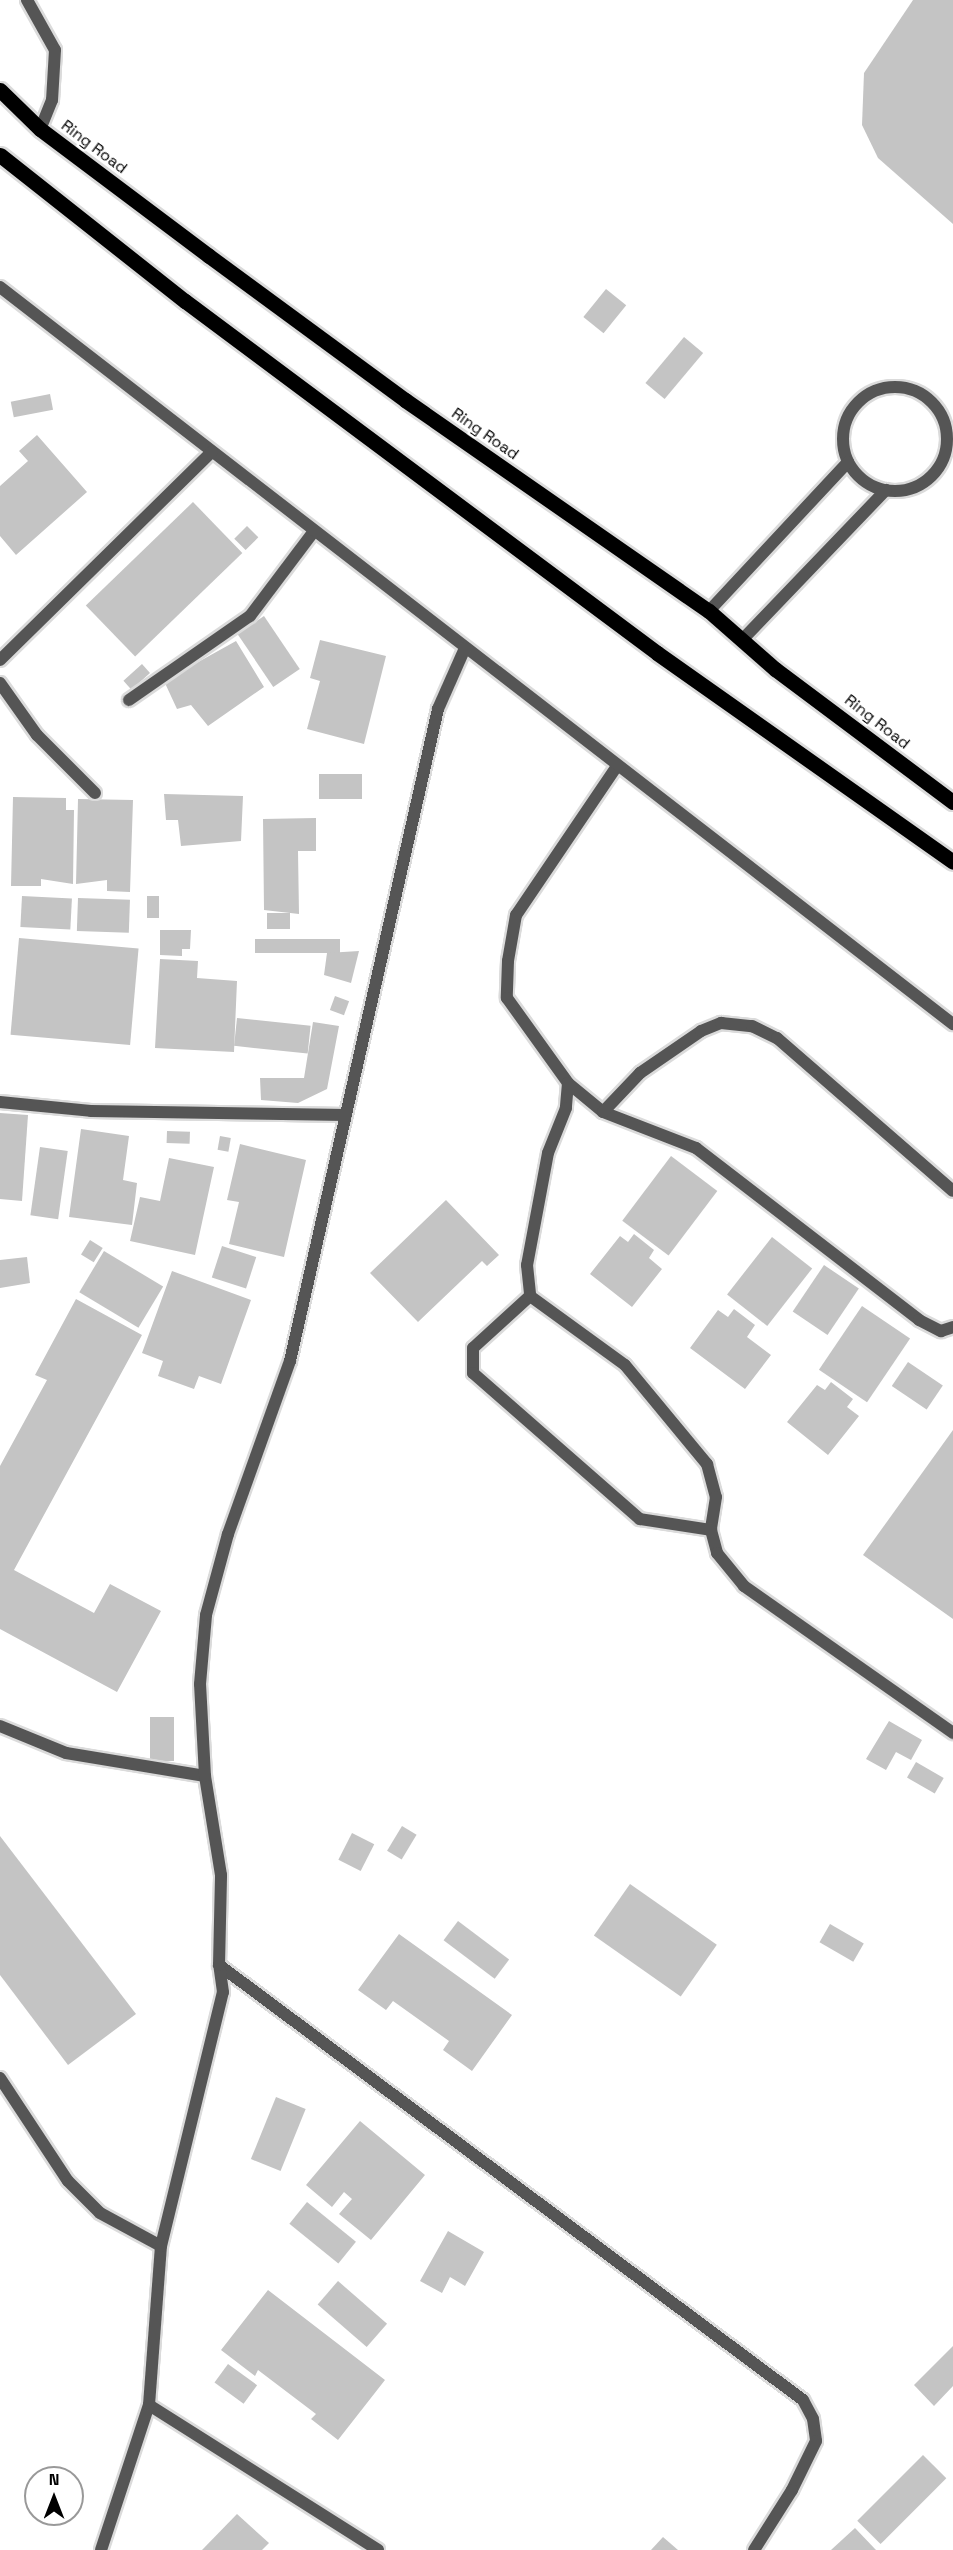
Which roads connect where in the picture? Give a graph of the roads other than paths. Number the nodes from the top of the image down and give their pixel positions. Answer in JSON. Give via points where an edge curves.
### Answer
{"nodes":[{"id":1,"x":27,"y":0,"type":"edge"},
{"id":2,"x":0,"y":90,"type":"edge"},
{"id":3,"x":40,"y":129,"type":"junction"},
{"id":4,"x":0,"y":155,"type":"edge"},
{"id":5,"x":0,"y":287,"type":"edge"},
{"id":6,"x":212,"y":452,"type":"junction"},
{"id":7,"x":848,"y":462,"type":"junction"},
{"id":8,"x":886,"y":490,"type":"junction"},
{"id":9,"x":314,"y":531,"type":"junction"},
{"id":10,"x":709,"y":611,"type":"junction"},
{"id":11,"x":742,"y":640,"type":"junction"},
{"id":12,"x":465,"y":648,"type":"junction"},
{"id":13,"x":0,"y":660,"type":"edge"},
{"id":14,"x":0,"y":683,"type":"edge"},
{"id":15,"x":129,"y":700,"type":"dead end"},
{"id":16,"x":617,"y":766,"type":"junction"},
{"id":17,"x":94,"y":793,"type":"dead end"},
{"id":18,"x":953,"y":802,"type":"edge"},
{"id":19,"x":953,"y":862,"type":"edge"},
{"id":20,"x":953,"y":1024,"type":"edge"},
{"id":21,"x":568,"y":1083,"type":"junction"},
{"id":22,"x":0,"y":1102,"type":"edge"},
{"id":23,"x":603,"y":1112,"type":"junction"},
{"id":24,"x":346,"y":1115,"type":"junction"},
{"id":25,"x":953,"y":1191,"type":"edge"},
{"id":26,"x":530,"y":1296,"type":"junction"},
{"id":27,"x":953,"y":1327,"type":"edge"},
{"id":28,"x":711,"y":1530,"type":"junction"},
{"id":29,"x":0,"y":1726,"type":"edge"},
{"id":30,"x":953,"y":1733,"type":"edge"},
{"id":31,"x":205,"y":1776,"type":"junction"},
{"id":32,"x":219,"y":1965,"type":"junction"},
{"id":33,"x":0,"y":2079,"type":"edge"},
{"id":34,"x":161,"y":2246,"type":"junction"},
{"id":35,"x":149,"y":2405,"type":"junction"},
{"id":36,"x":101,"y":2550,"type":"edge"},
{"id":37,"x":378,"y":2550,"type":"edge"},
{"id":38,"x":754,"y":2550,"type":"edge"}],
"edges":[{"from":1,"to":3,"type":"street","via":[[55,50],[52,100]]},
{"from":2,"to":3,"type":"main road","name":"Ring Road"},
{"from":3,"to":10,"type":"main road","name":"Ring Road","via":[[405,400]]},
{"from":4,"to":19,"type":"main road","via":[[185,301],[657,653]]},
{"from":5,"to":6,"type":"street"},
{"from":6,"to":9,"type":"street"},
{"from":6,"to":13,"type":"street"},
{"from":7,"to":8,"type":"street","via":[[870,485]]},
{"from":7,"to":8,"type":"street","via":[[842,441],[846,419],[858,402],[876,389],[898,386],[920,392],[937,407],[947,427],[947,449],[938,469],[921,484]]},
{"from":7,"to":10,"type":"street"},
{"from":8,"to":11,"type":"street"},
{"from":9,"to":12,"type":"street"},
{"from":9,"to":15,"type":"street","via":[[250,616]]},
{"from":10,"to":11,"type":"main road","name":"Ring Road"},
{"from":11,"to":18,"type":"main road","name":"Ring Road"},
{"from":12,"to":16,"type":"street"},
{"from":12,"to":24,"type":"street","via":[[438,709]]},
{"from":14,"to":17,"type":"street","via":[[37,735]]},
{"from":16,"to":20,"type":"street"},
{"from":16,"to":21,"type":"street","via":[[516,915],[508,961],[507,998]]},
{"from":21,"to":23,"type":"street"},
{"from":21,"to":26,"type":"street","via":[[566,1108],[548,1153],[527,1264]]},
{"from":22,"to":24,"type":"street","via":[[91,1111]]},
{"from":23,"to":25,"type":"street","via":[[640,1073],[701,1031],[721,1023],[752,1026],[777,1038]]},
{"from":23,"to":27,"type":"street","via":[[696,1148],[919,1320],[941,1331]]},
{"from":24,"to":31,"type":"street","via":[[291,1361],[228,1534],[206,1615],[200,1684]]},
{"from":26,"to":28,"type":"street","via":[[625,1365],[707,1464],[716,1497]]},
{"from":26,"to":28,"type":"street","via":[[473,1348],[473,1373],[640,1519],[661,1526]]},
{"from":28,"to":30,"type":"street","via":[[717,1553],[744,1586]]},
{"from":29,"to":31,"type":"street","via":[[66,1753]]},
{"from":31,"to":32,"type":"street","via":[[221,1875]]},
{"from":32,"to":34,"type":"street","via":[[223,1992]]},
{"from":32,"to":38,"type":"street","via":[[803,2400],[813,2419],[816,2441],[792,2490]]},
{"from":33,"to":34,"type":"street","via":[[68,2181],[100,2213]]},
{"from":34,"to":35,"type":"street"},
{"from":35,"to":36,"type":"street"},
{"from":35,"to":37,"type":"street"}]}
